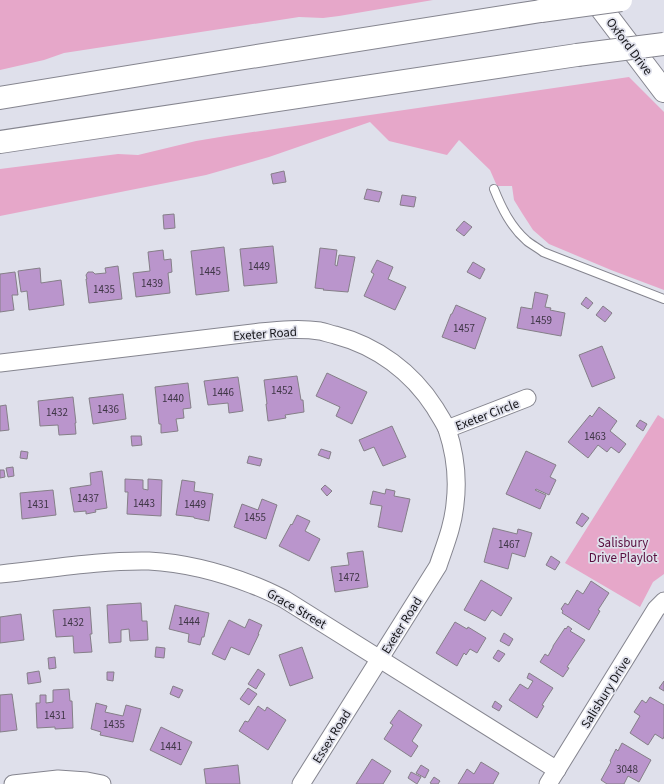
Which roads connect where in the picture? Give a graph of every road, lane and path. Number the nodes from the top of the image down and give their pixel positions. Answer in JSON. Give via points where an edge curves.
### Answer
{"nodes":[{"id":1,"x":595,"y":0,"type":"edge"},
{"id":2,"x":621,"y":0,"type":"edge"},
{"id":3,"x":664,"y":44,"type":"edge"},
{"id":4,"x":664,"y":91,"type":"edge"},
{"id":5,"x":0,"y":98,"type":"edge"},
{"id":6,"x":0,"y":142,"type":"edge"},
{"id":7,"x":494,"y":189,"type":"dead end"},
{"id":8,"x":664,"y":299,"type":"edge"},
{"id":9,"x":0,"y":363,"type":"edge"},
{"id":10,"x":527,"y":398,"type":"dead end"},
{"id":11,"x":447,"y":429,"type":"junction"},
{"id":12,"x":0,"y":574,"type":"edge"},
{"id":13,"x":664,"y":601,"type":"edge"},
{"id":14,"x":380,"y":658,"type":"junction"},
{"id":15,"x":361,"y":689,"type":"joint"},
{"id":16,"x":553,"y":777,"type":"edge"},
{"id":17,"x":13,"y":784,"type":"edge"},
{"id":18,"x":102,"y":784,"type":"edge"},
{"id":19,"x":301,"y":784,"type":"edge"}],
"edges":[{"from":1,"to":4,"type":"main road","name":"Oxford Drive"},
{"from":2,"to":5,"type":"main road","bridge":true},
{"from":3,"to":6,"type":"main road","bridge":true},
{"from":7,"to":8,"type":"lane","via":[[503,211],[513,226],[528,242],[543,252]]},
{"from":9,"to":11,"type":"street","name":"Exeter Road","via":[[260,332],[292,329],[321,331],[371,348],[391,360],[427,395]]},
{"from":10,"to":11,"type":"street","name":"Exeter Circle"},
{"from":11,"to":14,"type":"street","name":"Exeter Road","via":[[456,479],[451,530],[438,566]]},
{"from":12,"to":14,"type":"street","name":"Grace Street","via":[[107,562],[169,563],[214,571],[284,599]]},
{"from":13,"to":16,"type":"street","name":"Salisbury Drive","via":[[656,609]]},
{"from":14,"to":15,"type":"street","name":"Exeter Road"},
{"from":14,"to":16,"type":"street","name":"Grace Street"},
{"from":15,"to":19,"type":"street","name":"Essex Road"},
{"from":17,"to":18,"type":"street","via":[[58,779]]}]}
